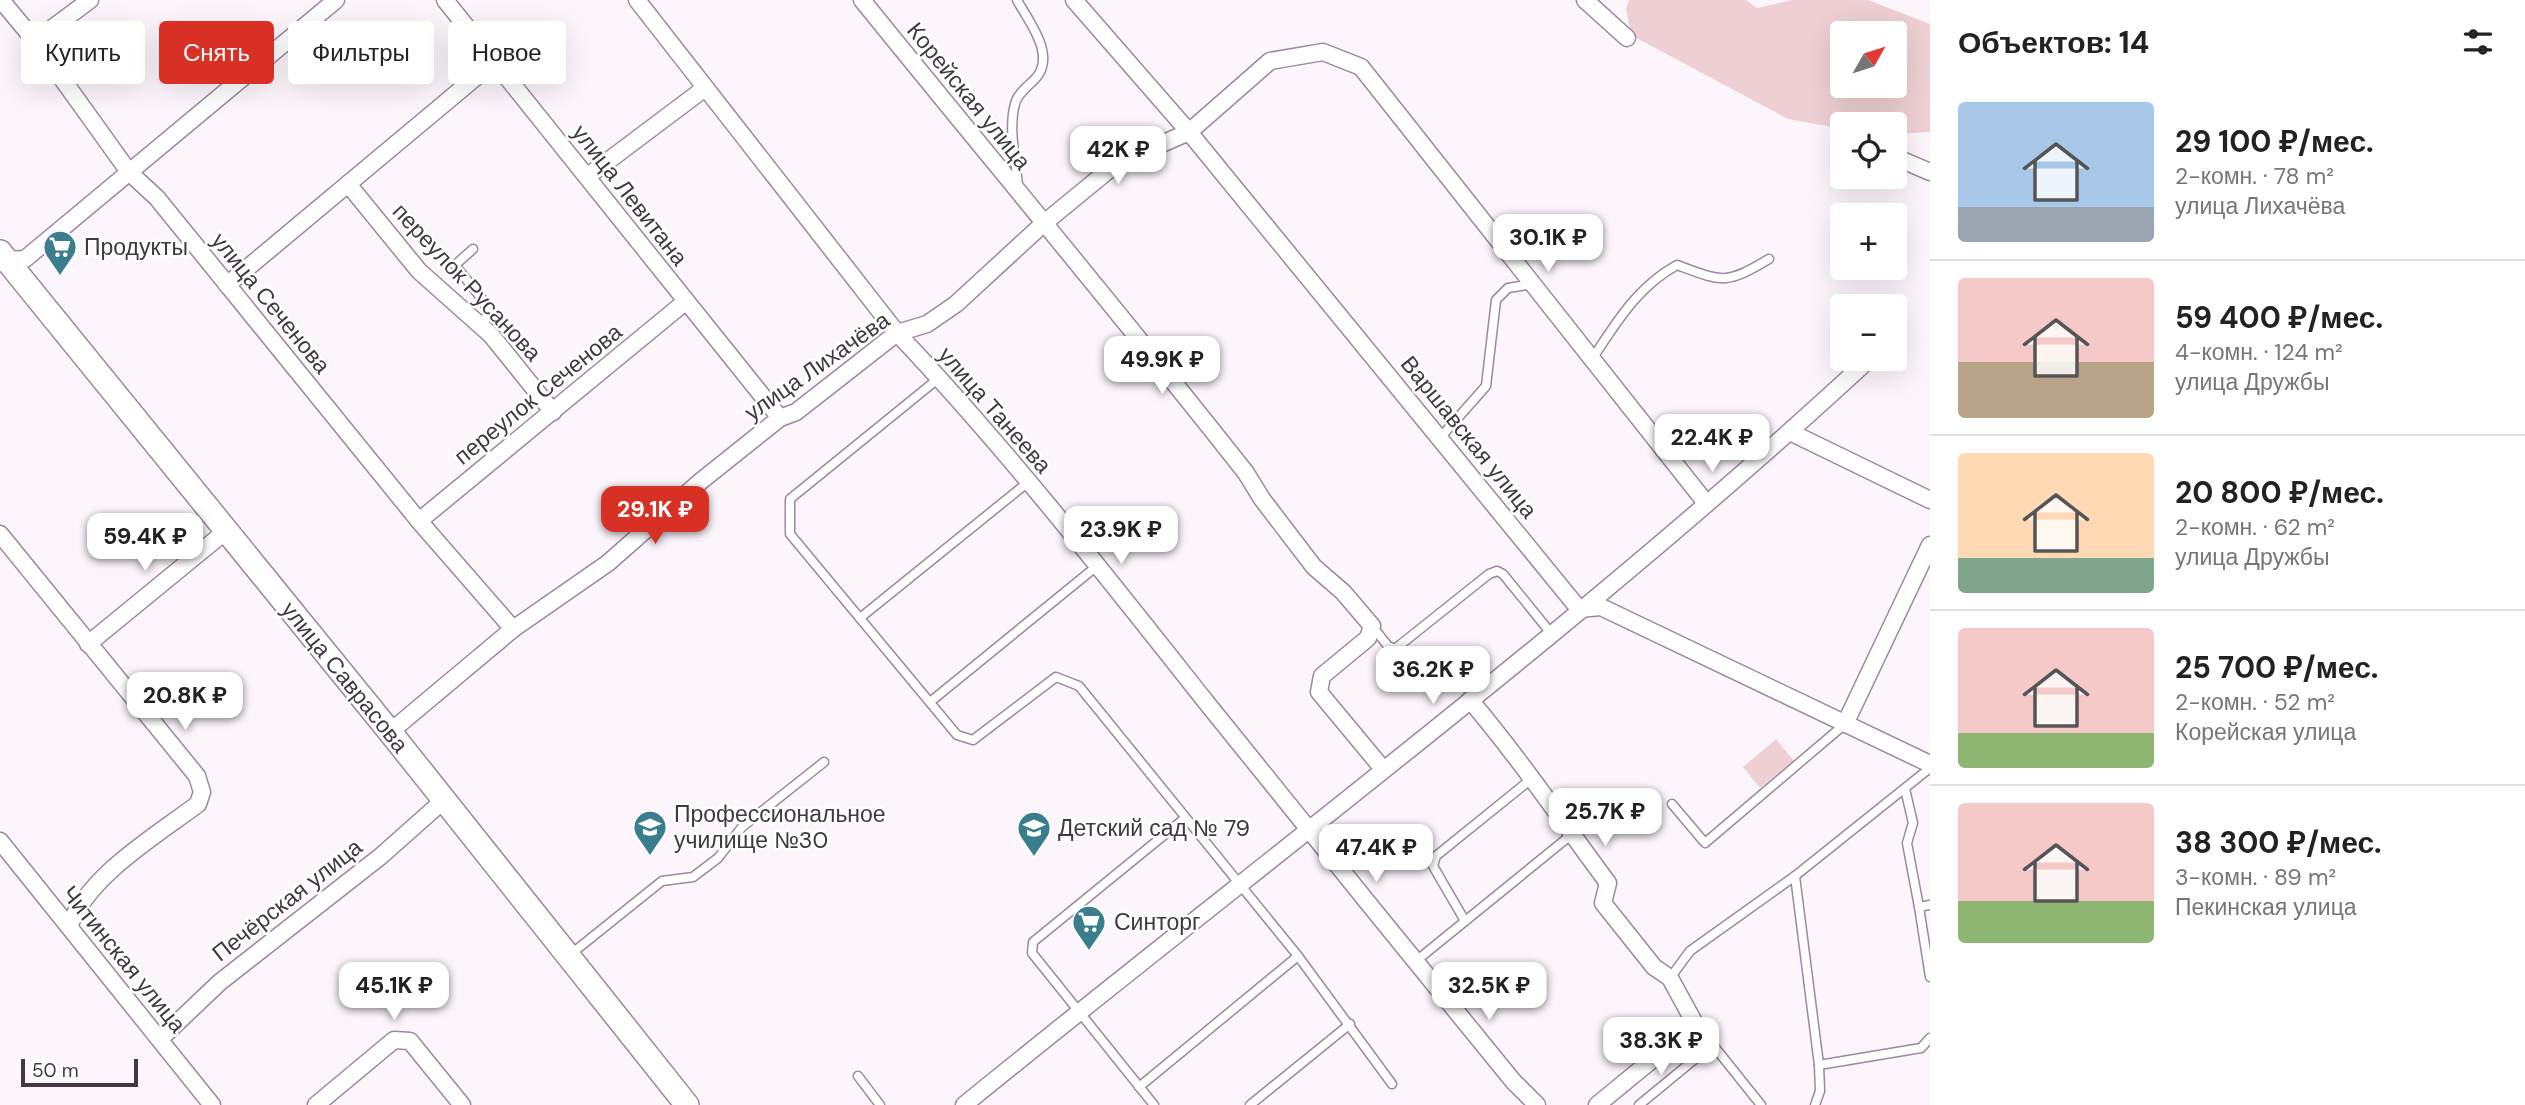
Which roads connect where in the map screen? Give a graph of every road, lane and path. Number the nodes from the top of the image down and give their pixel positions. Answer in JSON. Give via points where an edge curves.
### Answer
{"nodes":[{"id":1,"x":1,"y":0,"type":"edge"},
{"id":2,"x":90,"y":0,"type":"edge"},
{"id":3,"x":335,"y":0,"type":"edge"},
{"id":4,"x":445,"y":0,"type":"edge"},
{"id":5,"x":638,"y":0,"type":"edge"},
{"id":6,"x":862,"y":0,"type":"edge"},
{"id":7,"x":1017,"y":0,"type":"edge"},
{"id":8,"x":1074,"y":0,"type":"edge"},
{"id":9,"x":1585,"y":0,"type":"edge"},
{"id":10,"x":62,"y":21,"type":"edge"},
{"id":11,"x":462,"y":21,"type":"edge"},
{"id":12,"x":21,"y":24,"type":"edge"},
{"id":13,"x":1627,"y":38,"type":"dead end"},
{"id":14,"x":66,"y":84,"type":"edge"},
{"id":15,"x":468,"y":84,"type":"edge"},
{"id":16,"x":512,"y":84,"type":"edge"},
{"id":17,"x":705,"y":88,"type":"junction"},
{"id":18,"x":1189,"y":132,"type":"junction"},
{"id":19,"x":1907,"y":162,"type":"edge"},
{"id":20,"x":130,"y":172,"type":"junction"},
{"id":21,"x":1930,"y":172,"type":"edge"},
{"id":22,"x":587,"y":176,"type":"junction"},
{"id":23,"x":348,"y":184,"type":"junction"},
{"id":24,"x":1018,"y":194,"type":"junction"},
{"id":25,"x":1043,"y":224,"type":"junction"},
{"id":26,"x":473,"y":249,"type":"dead end"},
{"id":27,"x":2,"y":259,"type":"edge"},
{"id":28,"x":1769,"y":259,"type":"dead end"},
{"id":29,"x":1533,"y":284,"type":"junction"},
{"id":30,"x":227,"y":285,"type":"junction"},
{"id":31,"x":685,"y":302,"type":"junction"},
{"id":32,"x":482,"y":328,"type":"junction"},
{"id":33,"x":897,"y":333,"type":"junction"},
{"id":34,"x":1592,"y":359,"type":"junction"},
{"id":35,"x":1855,"y":371,"type":"edge"},
{"id":36,"x":939,"y":377,"type":"junction"},
{"id":37,"x":552,"y":412,"type":"junction"},
{"id":38,"x":780,"y":418,"type":"junction"},
{"id":39,"x":1790,"y":432,"type":"junction"},
{"id":40,"x":1440,"y":438,"type":"junction"},
{"id":41,"x":1027,"y":483,"type":"junction"},
{"id":42,"x":1930,"y":500,"type":"edge"},
{"id":43,"x":1706,"y":503,"type":"junction"},
{"id":44,"x":419,"y":521,"type":"junction"},
{"id":45,"x":226,"y":531,"type":"junction"},
{"id":46,"x":0,"y":534,"type":"edge"},
{"id":47,"x":1930,"y":545,"type":"edge"},
{"id":48,"x":1097,"y":566,"type":"junction"},
{"id":49,"x":1579,"y":609,"type":"junction"},
{"id":50,"x":860,"y":618,"type":"junction"},
{"id":51,"x":1372,"y":626,"type":"junction"},
{"id":52,"x":513,"y":629,"type":"junction"},
{"id":53,"x":1550,"y":632,"type":"junction"},
{"id":54,"x":88,"y":644,"type":"junction"},
{"id":55,"x":1470,"y":700,"type":"junction"},
{"id":56,"x":930,"y":702,"type":"junction"},
{"id":57,"x":1845,"y":724,"type":"junction"},
{"id":58,"x":390,"y":732,"type":"junction"},
{"id":59,"x":824,"y":762,"type":"dead end"},
{"id":60,"x":1930,"y":766,"type":"edge"},
{"id":61,"x":1383,"y":769,"type":"junction"},
{"id":62,"x":1531,"y":779,"type":"junction"},
{"id":63,"x":1905,"y":789,"type":"junction"},
{"id":64,"x":444,"y":800,"type":"junction"},
{"id":65,"x":1672,"y":804,"type":"dead end"},
{"id":66,"x":1185,"y":817,"type":"junction"},
{"id":67,"x":1308,"y":830,"type":"junction"},
{"id":68,"x":1571,"y":835,"type":"junction"},
{"id":69,"x":0,"y":841,"type":"edge"},
{"id":70,"x":1795,"y":876,"type":"junction"},
{"id":71,"x":1240,"y":884,"type":"junction"},
{"id":72,"x":1930,"y":905,"type":"edge"},
{"id":73,"x":1919,"y":906,"type":"junction"},
{"id":74,"x":1465,"y":921,"type":"junction"},
{"id":75,"x":69,"y":927,"type":"junction"},
{"id":76,"x":569,"y":956,"type":"junction"},
{"id":77,"x":1298,"y":956,"type":"junction"},
{"id":78,"x":1416,"y":961,"type":"junction"},
{"id":79,"x":1930,"y":977,"type":"edge"},
{"id":80,"x":1670,"y":978,"type":"junction"},
{"id":81,"x":1078,"y":1012,"type":"junction"},
{"id":82,"x":1693,"y":1020,"type":"junction"},
{"id":83,"x":1350,"y":1024,"type":"junction"},
{"id":84,"x":1930,"y":1038,"type":"edge"},
{"id":85,"x":160,"y":1039,"type":"junction"},
{"id":86,"x":1712,"y":1045,"type":"junction"},
{"id":87,"x":1819,"y":1066,"type":"junction"},
{"id":88,"x":858,"y":1076,"type":"dead end"},
{"id":89,"x":1392,"y":1084,"type":"dead end"},
{"id":90,"x":1139,"y":1087,"type":"junction"},
{"id":91,"x":212,"y":1105,"type":"edge"},
{"id":92,"x":316,"y":1105,"type":"edge"},
{"id":93,"x":462,"y":1105,"type":"edge"},
{"id":94,"x":687,"y":1105,"type":"edge"},
{"id":95,"x":880,"y":1105,"type":"edge"},
{"id":96,"x":964,"y":1105,"type":"edge"},
{"id":97,"x":1154,"y":1105,"type":"edge"},
{"id":98,"x":1250,"y":1105,"type":"edge"},
{"id":99,"x":1537,"y":1105,"type":"edge"},
{"id":100,"x":1597,"y":1105,"type":"edge"},
{"id":101,"x":1639,"y":1105,"type":"edge"},
{"id":102,"x":1761,"y":1105,"type":"edge"},
{"id":103,"x":1815,"y":1105,"type":"edge"}],
"edges":[{"from":1,"to":12,"type":"street","name":"улица Сеченова"},
{"from":2,"to":10,"type":"street"},
{"from":3,"to":20,"type":"street"},
{"from":4,"to":11,"type":"street","name":"улица Левитана"},
{"from":5,"to":17,"type":"street","name":"улица Танеева"},
{"from":6,"to":24,"type":"street","name":"Корейская улица"},
{"from":7,"to":24,"type":"lane","via":[[1042,46],[1044,59],[1042,71],[1016,99],[1012,114]]},
{"from":8,"to":18,"type":"street","name":"Варшавская улица"},
{"from":9,"to":13,"type":"street"},
{"from":14,"to":20,"type":"street","name":"улица Сеченова"},
{"from":15,"to":23,"type":"street"},
{"from":16,"to":22,"type":"street","name":"улица Левитана"},
{"from":17,"to":22,"type":"street"},
{"from":17,"to":33,"type":"street","name":"улица Танеева"},
{"from":18,"to":25,"type":"street","name":"улица Лихачёва","via":[[1116,164]]},
{"from":18,"to":29,"type":"street","name":"улица Лихачёва","via":[[1270,61],[1323,52],[1361,67]]},
{"from":18,"to":40,"type":"street","name":"Варшавская улица"},
{"from":19,"to":21,"type":"street"},
{"from":20,"to":27,"type":"street","via":[[25,259]]},
{"from":20,"to":30,"type":"street","name":"улица Сеченова","via":[[157,198]]},
{"from":22,"to":31,"type":"street","name":"улица Левитана"},
{"from":23,"to":30,"type":"street"},
{"from":23,"to":32,"type":"street","name":"переулок Русанова","via":[[419,271]]},
{"from":24,"to":25,"type":"street","name":"Корейская улица"},
{"from":25,"to":33,"type":"street","name":"улица Лихачёва","via":[[956,304],[927,324]]},
{"from":25,"to":51,"type":"street","name":"Корейская улица","via":[[1188,399],[1314,566]]},
{"from":26,"to":32,"type":"lane","via":[[455,264],[488,312]]},
{"from":27,"to":45,"type":"street","name":"улица Саврасова"},
{"from":28,"to":34,"type":"lane","via":[[1720,281],[1677,265],[1632,300]]},
{"from":29,"to":34,"type":"street"},
{"from":29,"to":40,"type":"lane","via":[[1508,288],[1496,300],[1486,386]]},
{"from":30,"to":44,"type":"street","name":"улица Сеченова"},
{"from":31,"to":37,"type":"street","name":"переулок Сеченова"},
{"from":31,"to":38,"type":"street","name":"улица Левитана"},
{"from":32,"to":37,"type":"street","name":"переулок Русанова"},
{"from":33,"to":36,"type":"street","name":"улица Танеева"},
{"from":33,"to":38,"type":"street","name":"улица Лихачёва","via":[[796,412]]},
{"from":34,"to":43,"type":"street"},
{"from":35,"to":39,"type":"street"},
{"from":36,"to":41,"type":"street","name":"улица Танеева"},
{"from":36,"to":50,"type":"lane","via":[[790,499],[790,534]]},
{"from":37,"to":44,"type":"street","name":"переулок Сеченова"},
{"from":38,"to":52,"type":"street","name":"улица Лихачёва","via":[[608,563]]},
{"from":39,"to":42,"type":"street"},
{"from":39,"to":43,"type":"street"},
{"from":40,"to":49,"type":"street","name":"Варшавская улица"},
{"from":41,"to":48,"type":"street","name":"улица Танеева"},
{"from":41,"to":50,"type":"lane"},
{"from":43,"to":49,"type":"street"},
{"from":44,"to":52,"type":"street","name":"улица Сеченова"},
{"from":45,"to":54,"type":"street"},
{"from":45,"to":58,"type":"street","name":"улица Саврасова"},
{"from":46,"to":54,"type":"street"},
{"from":47,"to":57,"type":"street"},
{"from":48,"to":56,"type":"lane"},
{"from":48,"to":67,"type":"street","name":"улица Танеева"},
{"from":49,"to":53,"type":"street"},
{"from":49,"to":57,"type":"street","via":[[1601,607]]},
{"from":50,"to":56,"type":"lane"},
{"from":51,"to":53,"type":"lane","via":[[1395,649],[1497,571]]},
{"from":51,"to":61,"type":"street","via":[[1368,638],[1322,676],[1320,692]]},
{"from":52,"to":58,"type":"street","name":"улица Лихачёва"},
{"from":53,"to":55,"type":"street"},
{"from":54,"to":75,"type":"street","via":[[197,776],[202,792],[198,804],[132,852],[83,898]]},
{"from":55,"to":61,"type":"street"},
{"from":55,"to":62,"type":"street","via":[[1523,762]]},
{"from":56,"to":66,"type":"lane","via":[[957,736],[973,740],[1056,677],[1068,679],[1079,686]]},
{"from":57,"to":60,"type":"street"},
{"from":57,"to":65,"type":"lane","via":[[1705,843]]},
{"from":58,"to":64,"type":"street","name":"улица Саврасова"},
{"from":59,"to":76,"type":"lane","via":[[742,827],[718,858],[694,877],[662,881]]},
{"from":60,"to":63,"type":"lane"},
{"from":61,"to":67,"type":"street"},
{"from":62,"to":68,"type":"street"},
{"from":62,"to":74,"type":"lane","via":[[1436,856],[1433,866]]},
{"from":63,"to":70,"type":"lane"},
{"from":63,"to":73,"type":"lane","via":[[1913,823],[1907,843]]},
{"from":64,"to":76,"type":"street","name":"улица Саврасова"},
{"from":64,"to":85,"type":"street","name":"Печёрская улица","via":[[381,856],[220,982]]},
{"from":66,"to":71,"type":"lane"},
{"from":66,"to":81,"type":"lane","via":[[1033,942],[1032,953]]},
{"from":67,"to":71,"type":"street"},
{"from":67,"to":78,"type":"street","name":"улица Танеева"},
{"from":68,"to":74,"type":"lane"},
{"from":68,"to":80,"type":"street","via":[[1608,883],[1603,903],[1654,967]]},
{"from":69,"to":75,"type":"street","name":"Читинская улица"},
{"from":70,"to":80,"type":"lane","via":[[1690,951]]},
{"from":70,"to":87,"type":"lane"},
{"from":71,"to":77,"type":"lane"},
{"from":71,"to":81,"type":"street"},
{"from":72,"to":73,"type":"lane"},
{"from":73,"to":79,"type":"lane"},
{"from":74,"to":78,"type":"lane"},
{"from":75,"to":85,"type":"street","name":"Читинская улица"},
{"from":76,"to":94,"type":"street","name":"улица Саврасова"},
{"from":77,"to":83,"type":"lane"},
{"from":77,"to":90,"type":"lane"},
{"from":78,"to":99,"type":"street","name":"улица Танеева"},
{"from":80,"to":82,"type":"street"},
{"from":81,"to":90,"type":"lane"},
{"from":81,"to":96,"type":"street"},
{"from":82,"to":86,"type":"lane"},
{"from":82,"to":100,"type":"street"},
{"from":83,"to":89,"type":"lane"},
{"from":83,"to":98,"type":"lane"},
{"from":84,"to":87,"type":"lane","via":[[1921,1048]]},
{"from":85,"to":91,"type":"street","name":"Читинская улица"},
{"from":86,"to":101,"type":"lane"},
{"from":86,"to":102,"type":"lane"},
{"from":87,"to":103,"type":"lane","via":[[1820,1091]]},
{"from":88,"to":95,"type":"lane"},
{"from":90,"to":97,"type":"lane"},
{"from":92,"to":93,"type":"street","via":[[394,1040],[410,1041]]}]}
